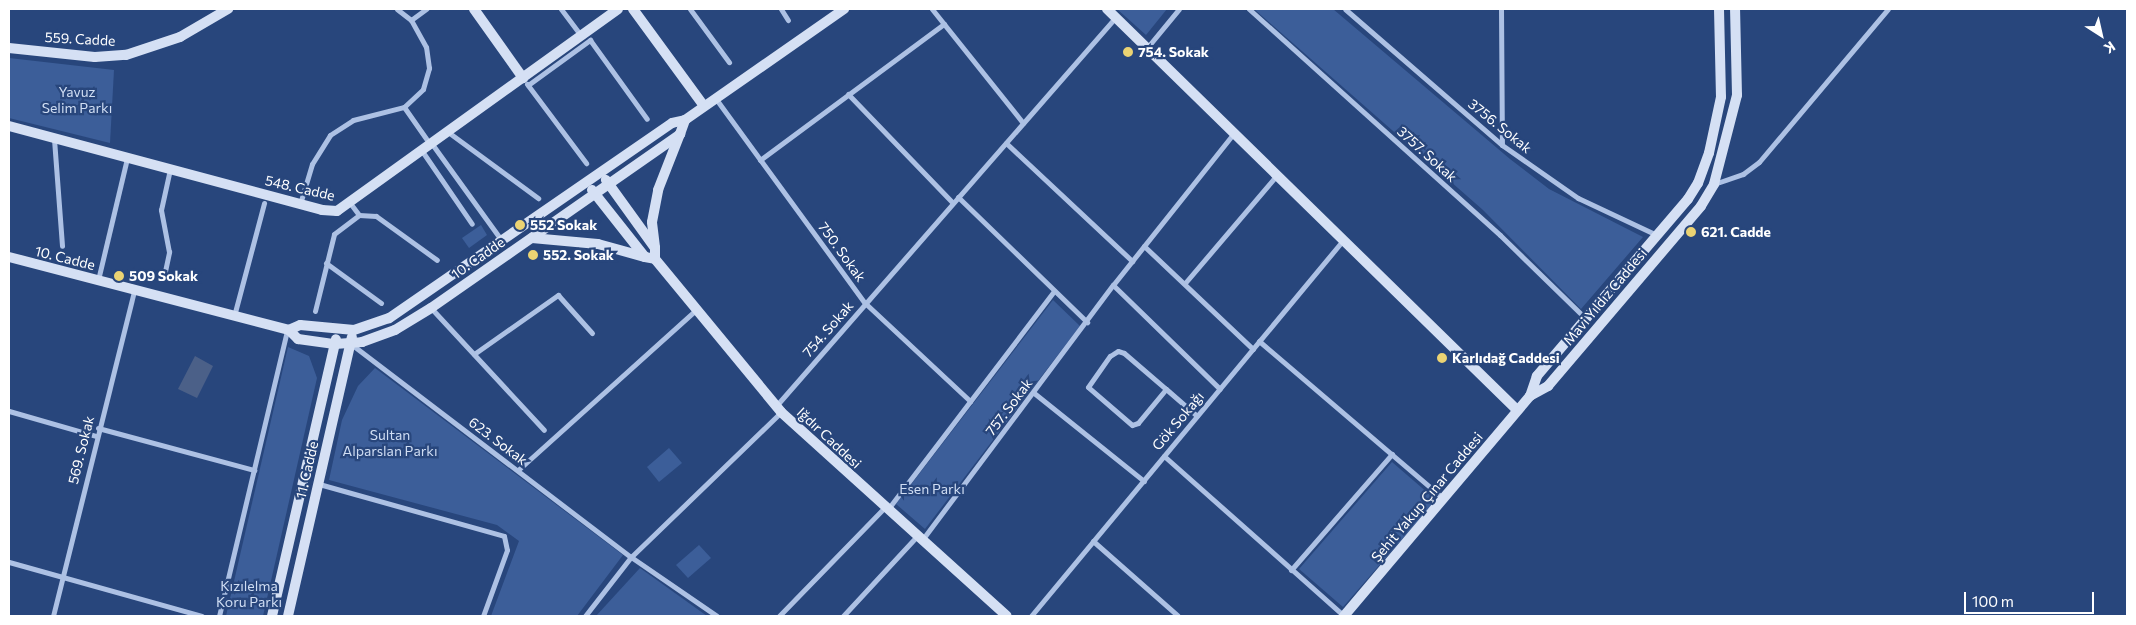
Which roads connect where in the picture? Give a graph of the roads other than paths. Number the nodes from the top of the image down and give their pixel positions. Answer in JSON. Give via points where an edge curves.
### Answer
{"nodes":[{"id":1,"x":228,"y":9,"type":"edge"},
{"id":2,"x":396,"y":9,"type":"edge"},
{"id":3,"x":426,"y":9,"type":"edge"},
{"id":4,"x":474,"y":9,"type":"edge"},
{"id":5,"x":561,"y":9,"type":"edge"},
{"id":6,"x":618,"y":9,"type":"edge"},
{"id":7,"x":633,"y":9,"type":"edge"},
{"id":8,"x":690,"y":9,"type":"edge"},
{"id":9,"x":781,"y":9,"type":"edge"},
{"id":10,"x":844,"y":9,"type":"edge"},
{"id":11,"x":932,"y":9,"type":"edge"},
{"id":12,"x":1107,"y":9,"type":"edge"},
{"id":13,"x":1179,"y":9,"type":"edge"},
{"id":14,"x":1250,"y":9,"type":"edge"},
{"id":15,"x":1345,"y":9,"type":"edge"},
{"id":16,"x":1501,"y":9,"type":"edge"},
{"id":17,"x":1719,"y":9,"type":"edge"},
{"id":18,"x":1735,"y":9,"type":"edge"},
{"id":19,"x":1888,"y":9,"type":"edge"},
{"id":20,"x":1115,"y":18,"type":"junction"},
{"id":21,"x":411,"y":20,"type":"junction"},
{"id":22,"x":788,"y":20,"type":"dead end"},
{"id":23,"x":944,"y":24,"type":"junction"},
{"id":24,"x":581,"y":36,"type":"junction"},
{"id":25,"x":9,"y":48,"type":"edge"},
{"id":26,"x":1146,"y":49,"type":"junction"},
{"id":27,"x":729,"y":62,"type":"dead end"},
{"id":28,"x":525,"y":81,"type":"junction"},
{"id":29,"x":848,"y":94,"type":"junction"},
{"id":30,"x":716,"y":99,"type":"junction"},
{"id":31,"x":704,"y":106,"type":"junction"},
{"id":32,"x":404,"y":107,"type":"junction"},
{"id":33,"x":647,"y":119,"type":"dead end"},
{"id":34,"x":686,"y":120,"type":"junction"},
{"id":35,"x":1023,"y":122,"type":"junction"},
{"id":36,"x":9,"y":126,"type":"edge"},
{"id":37,"x":448,"y":132,"type":"junction"},
{"id":38,"x":680,"y":134,"type":"junction"},
{"id":39,"x":1233,"y":134,"type":"junction"},
{"id":40,"x":54,"y":138,"type":"junction"},
{"id":41,"x":429,"y":142,"type":"junction"},
{"id":42,"x":1006,"y":143,"type":"junction"},
{"id":43,"x":1502,"y":144,"type":"junction"},
{"id":44,"x":422,"y":151,"type":"junction"},
{"id":45,"x":1709,"y":153,"type":"junction"},
{"id":46,"x":1723,"y":156,"type":"junction"},
{"id":47,"x":127,"y":158,"type":"junction"},
{"id":48,"x":760,"y":160,"type":"junction"},
{"id":49,"x":586,"y":163,"type":"dead end"},
{"id":50,"x":170,"y":169,"type":"junction"},
{"id":51,"x":601,"y":173,"type":"junction"},
{"id":52,"x":1276,"y":176,"type":"junction"},
{"id":53,"x":587,"y":183,"type":"junction"},
{"id":54,"x":609,"y":184,"type":"junction"},
{"id":55,"x":1714,"y":184,"type":"junction"},
{"id":56,"x":595,"y":193,"type":"junction"},
{"id":57,"x":958,"y":197,"type":"junction"},
{"id":58,"x":538,"y":198,"type":"dead end"},
{"id":59,"x":350,"y":203,"type":"junction"},
{"id":60,"x":953,"y":203,"type":"junction"},
{"id":61,"x":264,"y":204,"type":"dead end"},
{"id":62,"x":300,"y":204,"type":"junction"},
{"id":63,"x":359,"y":215,"type":"junction"},
{"id":64,"x":472,"y":224,"type":"dead end"},
{"id":65,"x":1657,"y":235,"type":"junction"},
{"id":66,"x":532,"y":238,"type":"junction"},
{"id":67,"x":1343,"y":240,"type":"junction"},
{"id":68,"x":503,"y":242,"type":"junction"},
{"id":69,"x":62,"y":246,"type":"dead end"},
{"id":70,"x":1144,"y":246,"type":"junction"},
{"id":71,"x":655,"y":248,"type":"junction"},
{"id":72,"x":9,"y":257,"type":"edge"},
{"id":73,"x":650,"y":258,"type":"junction"},
{"id":74,"x":437,"y":260,"type":"dead end"},
{"id":75,"x":1132,"y":261,"type":"junction"},
{"id":76,"x":326,"y":263,"type":"junction"},
{"id":77,"x":164,"y":276,"type":"dead end"},
{"id":78,"x":98,"y":280,"type":"junction"},
{"id":79,"x":1185,"y":283,"type":"junction"},
{"id":80,"x":1113,"y":285,"type":"junction"},
{"id":81,"x":134,"y":290,"type":"junction"},
{"id":82,"x":1054,"y":291,"type":"junction"},
{"id":83,"x":381,"y":303,"type":"dead end"},
{"id":84,"x":865,"y":303,"type":"junction"},
{"id":85,"x":431,"y":308,"type":"junction"},
{"id":86,"x":696,"y":310,"type":"junction"},
{"id":87,"x":315,"y":311,"type":"dead end"},
{"id":88,"x":234,"y":316,"type":"junction"},
{"id":89,"x":1586,"y":319,"type":"junction"},
{"id":90,"x":1087,"y":322,"type":"junction"},
{"id":91,"x":288,"y":330,"type":"junction"},
{"id":92,"x":354,"y":330,"type":"junction"},
{"id":93,"x":338,"y":331,"type":"junction"},
{"id":94,"x":592,"y":333,"type":"dead end"},
{"id":95,"x":1259,"y":341,"type":"junction"},
{"id":96,"x":334,"y":344,"type":"junction"},
{"id":97,"x":350,"y":344,"type":"junction"},
{"id":98,"x":1253,"y":349,"type":"junction"},
{"id":99,"x":474,"y":354,"type":"junction"},
{"id":100,"x":1220,"y":389,"type":"junction"},
{"id":101,"x":1166,"y":390,"type":"junction"},
{"id":102,"x":1034,"y":393,"type":"junction"},
{"id":103,"x":1530,"y":396,"type":"junction"},
{"id":104,"x":970,"y":402,"type":"junction"},
{"id":105,"x":779,"y":409,"type":"junction"},
{"id":106,"x":1517,"y":410,"type":"junction"},
{"id":107,"x":9,"y":411,"type":"edge"},
{"id":108,"x":1197,"y":416,"type":"junction"},
{"id":109,"x":98,"y":428,"type":"junction"},
{"id":110,"x":544,"y":430,"type":"dead end"},
{"id":111,"x":96,"y":436,"type":"junction"},
{"id":112,"x":1392,"y":454,"type":"junction"},
{"id":113,"x":1164,"y":456,"type":"junction"},
{"id":114,"x":254,"y":470,"type":"junction"},
{"id":115,"x":518,"y":470,"type":"junction"},
{"id":116,"x":1144,"y":481,"type":"junction"},
{"id":117,"x":318,"y":484,"type":"junction"},
{"id":118,"x":1444,"y":499,"type":"junction"},
{"id":119,"x":886,"y":508,"type":"junction"},
{"id":120,"x":919,"y":538,"type":"junction"},
{"id":121,"x":1094,"y":541,"type":"junction"},
{"id":122,"x":631,"y":557,"type":"junction"},
{"id":123,"x":9,"y":562,"type":"edge"},
{"id":124,"x":1291,"y":570,"type":"junction"},
{"id":125,"x":62,"y":578,"type":"junction"},
{"id":126,"x":53,"y":616,"type":"edge"},
{"id":127,"x":202,"y":616,"type":"edge"},
{"id":128,"x":219,"y":616,"type":"edge"},
{"id":129,"x":272,"y":616,"type":"edge"},
{"id":130,"x":288,"y":616,"type":"edge"},
{"id":131,"x":483,"y":616,"type":"edge"},
{"id":132,"x":585,"y":616,"type":"edge"},
{"id":133,"x":717,"y":616,"type":"edge"},
{"id":134,"x":779,"y":616,"type":"edge"},
{"id":135,"x":843,"y":616,"type":"edge"},
{"id":136,"x":1007,"y":616,"type":"edge"},
{"id":137,"x":1031,"y":616,"type":"edge"},
{"id":138,"x":1178,"y":616,"type":"edge"},
{"id":139,"x":1344,"y":616,"type":"edge"}],
"edges":[{"from":1,"to":25,"type":"main road","name":"559. Cadde","via":[[180,37],[126,55],[95,57]]},
{"from":2,"to":21,"type":"street"},
{"from":3,"to":21,"type":"street"},
{"from":4,"to":28,"type":"main road"},
{"from":5,"to":24,"type":"street"},
{"from":6,"to":24,"type":"main road","name":"548. Cadde"},
{"from":7,"to":31,"type":"main road"},
{"from":8,"to":27,"type":"street"},
{"from":9,"to":22,"type":"street"},
{"from":10,"to":30,"type":"main road","name":"10. Cadde"},
{"from":11,"to":23,"type":"street"},
{"from":12,"to":20,"type":"main road"},
{"from":13,"to":26,"type":"street"},
{"from":14,"to":89,"type":"street","name":"3757. Sokak","via":[[1500,235]]},
{"from":15,"to":43,"type":"street","name":"3756. Sokak"},
{"from":16,"to":43,"type":"street"},
{"from":17,"to":45,"type":"main road","name":"Mavi Yıldız Caddesi","via":[[1722,87]]},
{"from":18,"to":46,"type":"main road","name":"Mavi Yıldız Caddesi","via":[[1737,95]]},
{"from":19,"to":55,"type":"street","via":[[1759,162],[1743,174]]},
{"from":20,"to":26,"type":"main road"},
{"from":20,"to":35,"type":"street","name":"754. Sokak"},
{"from":21,"to":32,"type":"street","via":[[426,47],[429,68],[423,88]]},
{"from":23,"to":29,"type":"street"},
{"from":23,"to":35,"type":"street"},
{"from":24,"to":28,"type":"main road","name":"548. Cadde"},
{"from":26,"to":39,"type":"main road"},
{"from":28,"to":33,"type":"street","via":[[590,40]]},
{"from":28,"to":37,"type":"main road","name":"548. Cadde"},
{"from":28,"to":49,"type":"street"},
{"from":29,"to":48,"type":"street"},
{"from":29,"to":60,"type":"street"},
{"from":30,"to":31,"type":"main road","name":"10. Cadde"},
{"from":30,"to":48,"type":"street","name":"750. Sokak"},
{"from":31,"to":34,"type":"main road","name":"10. Cadde"},
{"from":32,"to":41,"type":"street"},
{"from":32,"to":62,"type":"street","via":[[353,120],[330,136],[312,164]]},
{"from":34,"to":38,"type":"main road","name":"10. Cadde"},
{"from":34,"to":51,"type":"main road","name":"10. Cadde","via":[[672,123]]},
{"from":35,"to":42,"type":"street","name":"754. Sokak"},
{"from":36,"to":40,"type":"main road","name":"548. Cadde"},
{"from":37,"to":41,"type":"main road","name":"548. Cadde"},
{"from":37,"to":58,"type":"street"},
{"from":38,"to":54,"type":"main road","name":"10. Cadde"},
{"from":38,"to":71,"type":"main road","via":[[658,190],[652,222]]},
{"from":39,"to":52,"type":"main road"},
{"from":39,"to":70,"type":"street","name":"757. Sokak"},
{"from":40,"to":47,"type":"main road","name":"548. Cadde"},
{"from":40,"to":69,"type":"street"},
{"from":41,"to":44,"type":"main road","name":"548. Cadde"},
{"from":41,"to":68,"type":"street"},
{"from":42,"to":57,"type":"street","name":"754. Sokak"},
{"from":42,"to":75,"type":"street"},
{"from":43,"to":65,"type":"street","name":"3756. Sokak","via":[[1578,198]]},
{"from":44,"to":59,"type":"main road","name":"548. Cadde"},
{"from":44,"to":64,"type":"street"},
{"from":45,"to":46,"type":"main road"},
{"from":45,"to":65,"type":"main road","name":"Mavi Yıldız Caddesi","via":[[1688,199]]},
{"from":46,"to":55,"type":"main road","name":"Mavi Yıldız Caddesi"},
{"from":47,"to":50,"type":"main road","name":"548. Cadde"},
{"from":47,"to":78,"type":"street"},
{"from":48,"to":84,"type":"street","name":"750. Sokak"},
{"from":50,"to":62,"type":"main road","name":"548. Cadde"},
{"from":50,"to":77,"type":"street","via":[[161,210],[169,252]]},
{"from":51,"to":53,"type":"main road","name":"10. Cadde"},
{"from":51,"to":54,"type":"main road"},
{"from":52,"to":67,"type":"main road"},
{"from":52,"to":79,"type":"street"},
{"from":53,"to":56,"type":"main road","name":"Iğdır Caddesi"},
{"from":53,"to":68,"type":"main road","name":"10. Cadde"},
{"from":54,"to":56,"type":"main road","name":"10. Cadde"},
{"from":54,"to":71,"type":"main road"},
{"from":55,"to":103,"type":"main road","name":"Mavi Yıldız Caddesi","via":[[1701,206],[1548,386]]},
{"from":56,"to":66,"type":"main road","name":"10. Cadde"},
{"from":56,"to":73,"type":"main road","name":"Iğdır Caddesi"},
{"from":57,"to":60,"type":"street","name":"754. Sokak"},
{"from":57,"to":82,"type":"street"},
{"from":59,"to":62,"type":"main road","name":"548. Cadde","via":[[330,212]]},
{"from":59,"to":63,"type":"street"},
{"from":60,"to":84,"type":"street","name":"754. Sokak"},
{"from":61,"to":88,"type":"street"},
{"from":63,"to":74,"type":"street","via":[[376,216]]},
{"from":63,"to":76,"type":"street","via":[[334,234]]},
{"from":65,"to":89,"type":"main road","name":"Mavi Yıldız Caddesi"},
{"from":66,"to":73,"type":"main road","via":[[598,244]]},
{"from":66,"to":85,"type":"main road","name":"10. Cadde"},
{"from":67,"to":95,"type":"street","name":"Gök Sokağı"},
{"from":67,"to":106,"type":"main road"},
{"from":68,"to":92,"type":"main road","name":"10. Cadde","via":[[404,310],[377,324]]},
{"from":70,"to":75,"type":"street","name":"757. Sokak"},
{"from":70,"to":79,"type":"street"},
{"from":71,"to":73,"type":"main road"},
{"from":72,"to":78,"type":"main road","name":"10. Cadde"},
{"from":73,"to":86,"type":"main road","name":"Iğdır Caddesi"},
{"from":75,"to":80,"type":"street","name":"757. Sokak"},
{"from":76,"to":83,"type":"street"},
{"from":76,"to":87,"type":"street"},
{"from":78,"to":81,"type":"main road","name":"10. Cadde"},
{"from":79,"to":98,"type":"street"},
{"from":80,"to":90,"type":"street","name":"757. Sokak"},
{"from":80,"to":100,"type":"street"},
{"from":81,"to":88,"type":"main road","name":"10. Cadde"},
{"from":81,"to":109,"type":"street","name":"569. Sokak"},
{"from":82,"to":90,"type":"street"},
{"from":82,"to":104,"type":"street"},
{"from":84,"to":104,"type":"street","name":"750. Sokak"},
{"from":84,"to":105,"type":"street","name":"754. Sokak"},
{"from":85,"to":97,"type":"main road","name":"10. Cadde","via":[[387,334]]},
{"from":85,"to":99,"type":"street"},
{"from":86,"to":105,"type":"main road","name":"Iğdır Caddesi"},
{"from":86,"to":115,"type":"street"},
{"from":88,"to":91,"type":"main road","name":"10. Cadde"},
{"from":89,"to":103,"type":"main road","name":"Mavi Yıldız Caddesi","via":[[1537,376]]},
{"from":90,"to":102,"type":"street","name":"757. Sokak"},
{"from":91,"to":93,"type":"main road","name":"10. Cadde","via":[[300,325]]},
{"from":91,"to":96,"type":"main road","name":"10. Cadde","via":[[298,339]]},
{"from":91,"to":114,"type":"street"},
{"from":92,"to":93,"type":"main road","name":"10. Cadde"},
{"from":92,"to":97,"type":"main road","name":"11. Cadde"},
{"from":93,"to":96,"type":"main road","name":"11. Cadde"},
{"from":94,"to":99,"type":"street","via":[[558,295]]},
{"from":95,"to":98,"type":"street","name":"Gök Sokağı"},
{"from":95,"to":112,"type":"street"},
{"from":96,"to":97,"type":"main road","name":"10. Cadde"},
{"from":96,"to":129,"type":"main road","name":"11. Cadde"},
{"from":97,"to":115,"type":"street","name":"623. Sokak"},
{"from":97,"to":117,"type":"main road","name":"11. Cadde"},
{"from":98,"to":100,"type":"street","name":"Gök Sokağı"},
{"from":99,"to":110,"type":"street"},
{"from":100,"to":108,"type":"street","name":"Gök Sokağı"},
{"from":101,"to":101,"type":"street","via":[[1118,351],[1105,361],[1088,387],[1132,425],[1138,423]]},
{"from":101,"to":108,"type":"street"},
{"from":102,"to":116,"type":"street"},
{"from":102,"to":120,"type":"street","name":"757. Sokak"},
{"from":103,"to":106,"type":"main road","name":"Şehit Yakup Çınar Caddesi"},
{"from":104,"to":119,"type":"street"},
{"from":105,"to":119,"type":"main road","name":"Iğdır Caddesi"},
{"from":105,"to":122,"type":"street","name":"754. Sokak"},
{"from":106,"to":118,"type":"main road","name":"Şehit Yakup Çınar Caddesi"},
{"from":107,"to":111,"type":"street"},
{"from":108,"to":113,"type":"street","name":"Gök Sokağı"},
{"from":109,"to":111,"type":"street","name":"569. Sokak"},
{"from":109,"to":114,"type":"street"},
{"from":111,"to":125,"type":"street","name":"569. Sokak"},
{"from":112,"to":118,"type":"street"},
{"from":112,"to":124,"type":"street"},
{"from":113,"to":116,"type":"street","name":"Gök Sokağı"},
{"from":113,"to":124,"type":"street"},
{"from":114,"to":128,"type":"street"},
{"from":115,"to":122,"type":"street","name":"623. Sokak"},
{"from":116,"to":121,"type":"street","name":"Gök Sokağı"},
{"from":117,"to":130,"type":"main road","name":"11. Cadde"},
{"from":117,"to":131,"type":"street","via":[[504,536],[507,550]]},
{"from":118,"to":139,"type":"main road","name":"Şehit Yakup Çınar Caddesi"},
{"from":119,"to":120,"type":"main road","name":"Iğdır Caddesi"},
{"from":119,"to":134,"type":"street"},
{"from":120,"to":135,"type":"street","name":"757. Sokak"},
{"from":120,"to":136,"type":"main road","name":"Iğdır Caddesi"},
{"from":121,"to":137,"type":"street","name":"Gök Sokağı"},
{"from":121,"to":138,"type":"street"},
{"from":122,"to":132,"type":"street","name":"754. Sokak"},
{"from":122,"to":133,"type":"street","name":"623. Sokak"},
{"from":123,"to":125,"type":"street"},
{"from":124,"to":139,"type":"street"},
{"from":125,"to":126,"type":"street","name":"569. Sokak"},
{"from":125,"to":127,"type":"street"}]}
